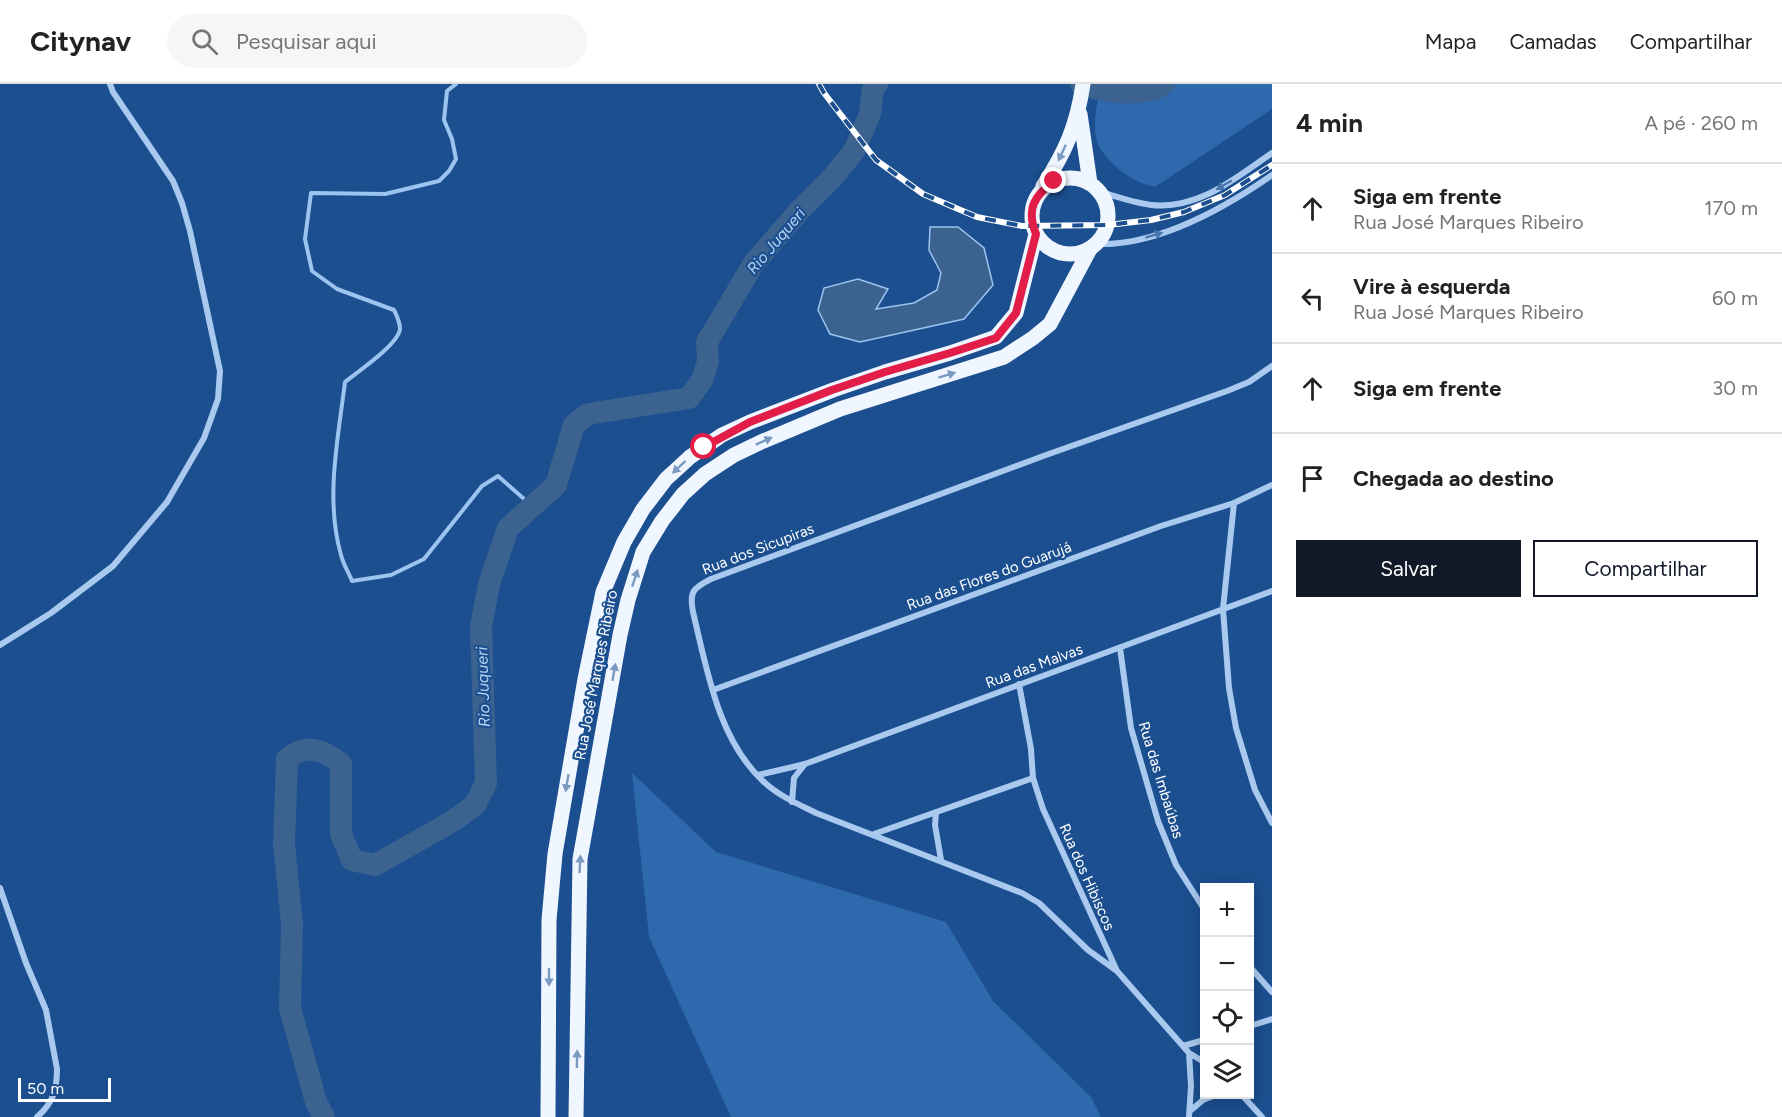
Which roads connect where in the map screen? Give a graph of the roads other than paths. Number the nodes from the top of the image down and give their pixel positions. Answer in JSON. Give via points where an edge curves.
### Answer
{"nodes":[{"id":1,"x":110,"y":84,"type":"edge"},
{"id":2,"x":1083,"y":84,"type":"edge"},
{"id":3,"x":1080,"y":107,"type":"junction"},
{"id":4,"x":1272,"y":153,"type":"edge"},
{"id":5,"x":1272,"y":175,"type":"edge"},
{"id":6,"x":1095,"y":187,"type":"junction"},
{"id":7,"x":1039,"y":192,"type":"junction"},
{"id":8,"x":1036,"y":234,"type":"junction"},
{"id":9,"x":1094,"y":246,"type":"junction"},
{"id":10,"x":1272,"y":366,"type":"edge"},
{"id":11,"x":1272,"y":485,"type":"edge"},
{"id":12,"x":1234,"y":503,"type":"junction"},
{"id":13,"x":1272,"y":591,"type":"edge"},
{"id":14,"x":1223,"y":609,"type":"junction"},
{"id":15,"x":0,"y":645,"type":"edge"},
{"id":16,"x":1120,"y":648,"type":"junction"},
{"id":17,"x":1019,"y":684,"type":"junction"},
{"id":18,"x":713,"y":690,"type":"junction"},
{"id":19,"x":805,"y":764,"type":"junction"},
{"id":20,"x":758,"y":775,"type":"junction"},
{"id":21,"x":1033,"y":778,"type":"junction"},
{"id":22,"x":792,"y":802,"type":"junction"},
{"id":23,"x":936,"y":812,"type":"junction"},
{"id":24,"x":1272,"y":823,"type":"edge"},
{"id":25,"x":873,"y":834,"type":"junction"},
{"id":26,"x":940,"y":860,"type":"junction"},
{"id":27,"x":0,"y":888,"type":"edge"},
{"id":28,"x":1200,"y":903,"type":"edge"},
{"id":29,"x":1117,"y":971,"type":"junction"},
{"id":30,"x":1254,"y":972,"type":"edge"},
{"id":31,"x":1272,"y":992,"type":"edge"},
{"id":32,"x":1272,"y":1019,"type":"edge"},
{"id":33,"x":1254,"y":1025,"type":"edge"},
{"id":34,"x":1200,"y":1041,"type":"edge"},
{"id":35,"x":1183,"y":1046,"type":"junction"},
{"id":36,"x":1189,"y":1053,"type":"junction"},
{"id":37,"x":1200,"y":1060,"type":"edge"},
{"id":38,"x":1206,"y":1099,"type":"edge"},
{"id":39,"x":1245,"y":1099,"type":"edge"},
{"id":40,"x":1190,"y":1114,"type":"edge"},
{"id":41,"x":36,"y":1117,"type":"edge"},
{"id":42,"x":548,"y":1117,"type":"edge"},
{"id":43,"x":576,"y":1117,"type":"edge"},
{"id":44,"x":1262,"y":1117,"type":"edge"}],
"edges":[{"from":1,"to":15,"type":"street","via":[[173,181],[182,203],[220,371],[218,399],[204,438],[167,502],[113,566]]},
{"from":2,"to":3,"type":"main road"},
{"from":3,"to":6,"type":"main road"},
{"from":3,"to":7,"type":"main road","one_way":true,"via":[[1062,158]]},
{"from":4,"to":6,"type":"street","one_way":true,"via":[[1203,197],[1185,203],[1150,205]]},
{"from":9,"to":5,"type":"street","one_way":true,"via":[[1132,242],[1191,222]]},
{"from":6,"to":7,"type":"main road","via":[[1072,178],[1054,181]]},
{"from":6,"to":9,"type":"main road","via":[[1109,208],[1108,225]]},
{"from":7,"to":8,"type":"main road","via":[[1032,208]]},
{"from":8,"to":9,"type":"main road","via":[[1046,246],[1060,252],[1075,253]]},
{"from":8,"to":42,"type":"main road","name":"Rua José Marques Ribeiro","one_way":true,"via":[[1016,313],[996,338],[832,390],[723,435],[666,479],[624,542],[603,592],[555,854],[549,920]]},
{"from":43,"to":9,"type":"main road","name":"Rua José Marques Ribeiro","one_way":true,"via":[[580,858],[620,634],[643,552],[683,494],[734,455],[840,409],[1004,357],[1033,338],[1050,324]]},
{"from":10,"to":18,"type":"street","name":"Rua dos Sicupiras","via":[[1249,382],[1208,398],[700,584],[693,591],[692,603]]},
{"from":11,"to":12,"type":"street","name":"Rua das Flores do Guarujá"},
{"from":12,"to":14,"type":"street"},
{"from":12,"to":18,"type":"street","name":"Rua das Flores do Guarujá"},
{"from":13,"to":14,"type":"street","name":"Rua das Malvas"},
{"from":14,"to":16,"type":"street","name":"Rua das Malvas"},
{"from":14,"to":24,"type":"street","via":[[1236,728],[1255,790]]},
{"from":16,"to":17,"type":"street","name":"Rua das Malvas"},
{"from":16,"to":28,"type":"street","name":"Rua das Imbaúbas","via":[[1131,728],[1158,820],[1176,866]]},
{"from":17,"to":19,"type":"street","name":"Rua das Malvas"},
{"from":17,"to":21,"type":"street","name":"Rua dos Hibiscos"},
{"from":18,"to":20,"type":"street","name":"Rua dos Sicupiras","via":[[727,729]]},
{"from":19,"to":20,"type":"street","name":"Rua das Malvas"},
{"from":19,"to":22,"type":"street","via":[[794,778]]},
{"from":20,"to":22,"type":"street","name":"Rua dos Sicupiras"},
{"from":21,"to":23,"type":"street"},
{"from":21,"to":29,"type":"street","name":"Rua dos Hibiscos","via":[[1043,809]]},
{"from":22,"to":25,"type":"street","name":"Rua dos Sicupiras"},
{"from":23,"to":25,"type":"street"},
{"from":23,"to":26,"type":"street"},
{"from":25,"to":26,"type":"street","name":"Rua dos Sicupiras"},
{"from":26,"to":29,"type":"street","name":"Rua dos Sicupiras","via":[[1009,886],[1039,903],[1088,951]]},
{"from":27,"to":41,"type":"street","via":[[46,1010],[57,1069],[52,1101]]},
{"from":29,"to":35,"type":"street","name":"Rua dos Hibiscos"},
{"from":30,"to":31,"type":"street"},
{"from":32,"to":33,"type":"street"},
{"from":34,"to":35,"type":"street"},
{"from":35,"to":36,"type":"street","name":"Rua dos Hibiscos"},
{"from":36,"to":37,"type":"street","name":"Rua dos Hibiscos"},
{"from":36,"to":40,"type":"street"},
{"from":38,"to":40,"type":"street"},
{"from":39,"to":44,"type":"street"}]}
